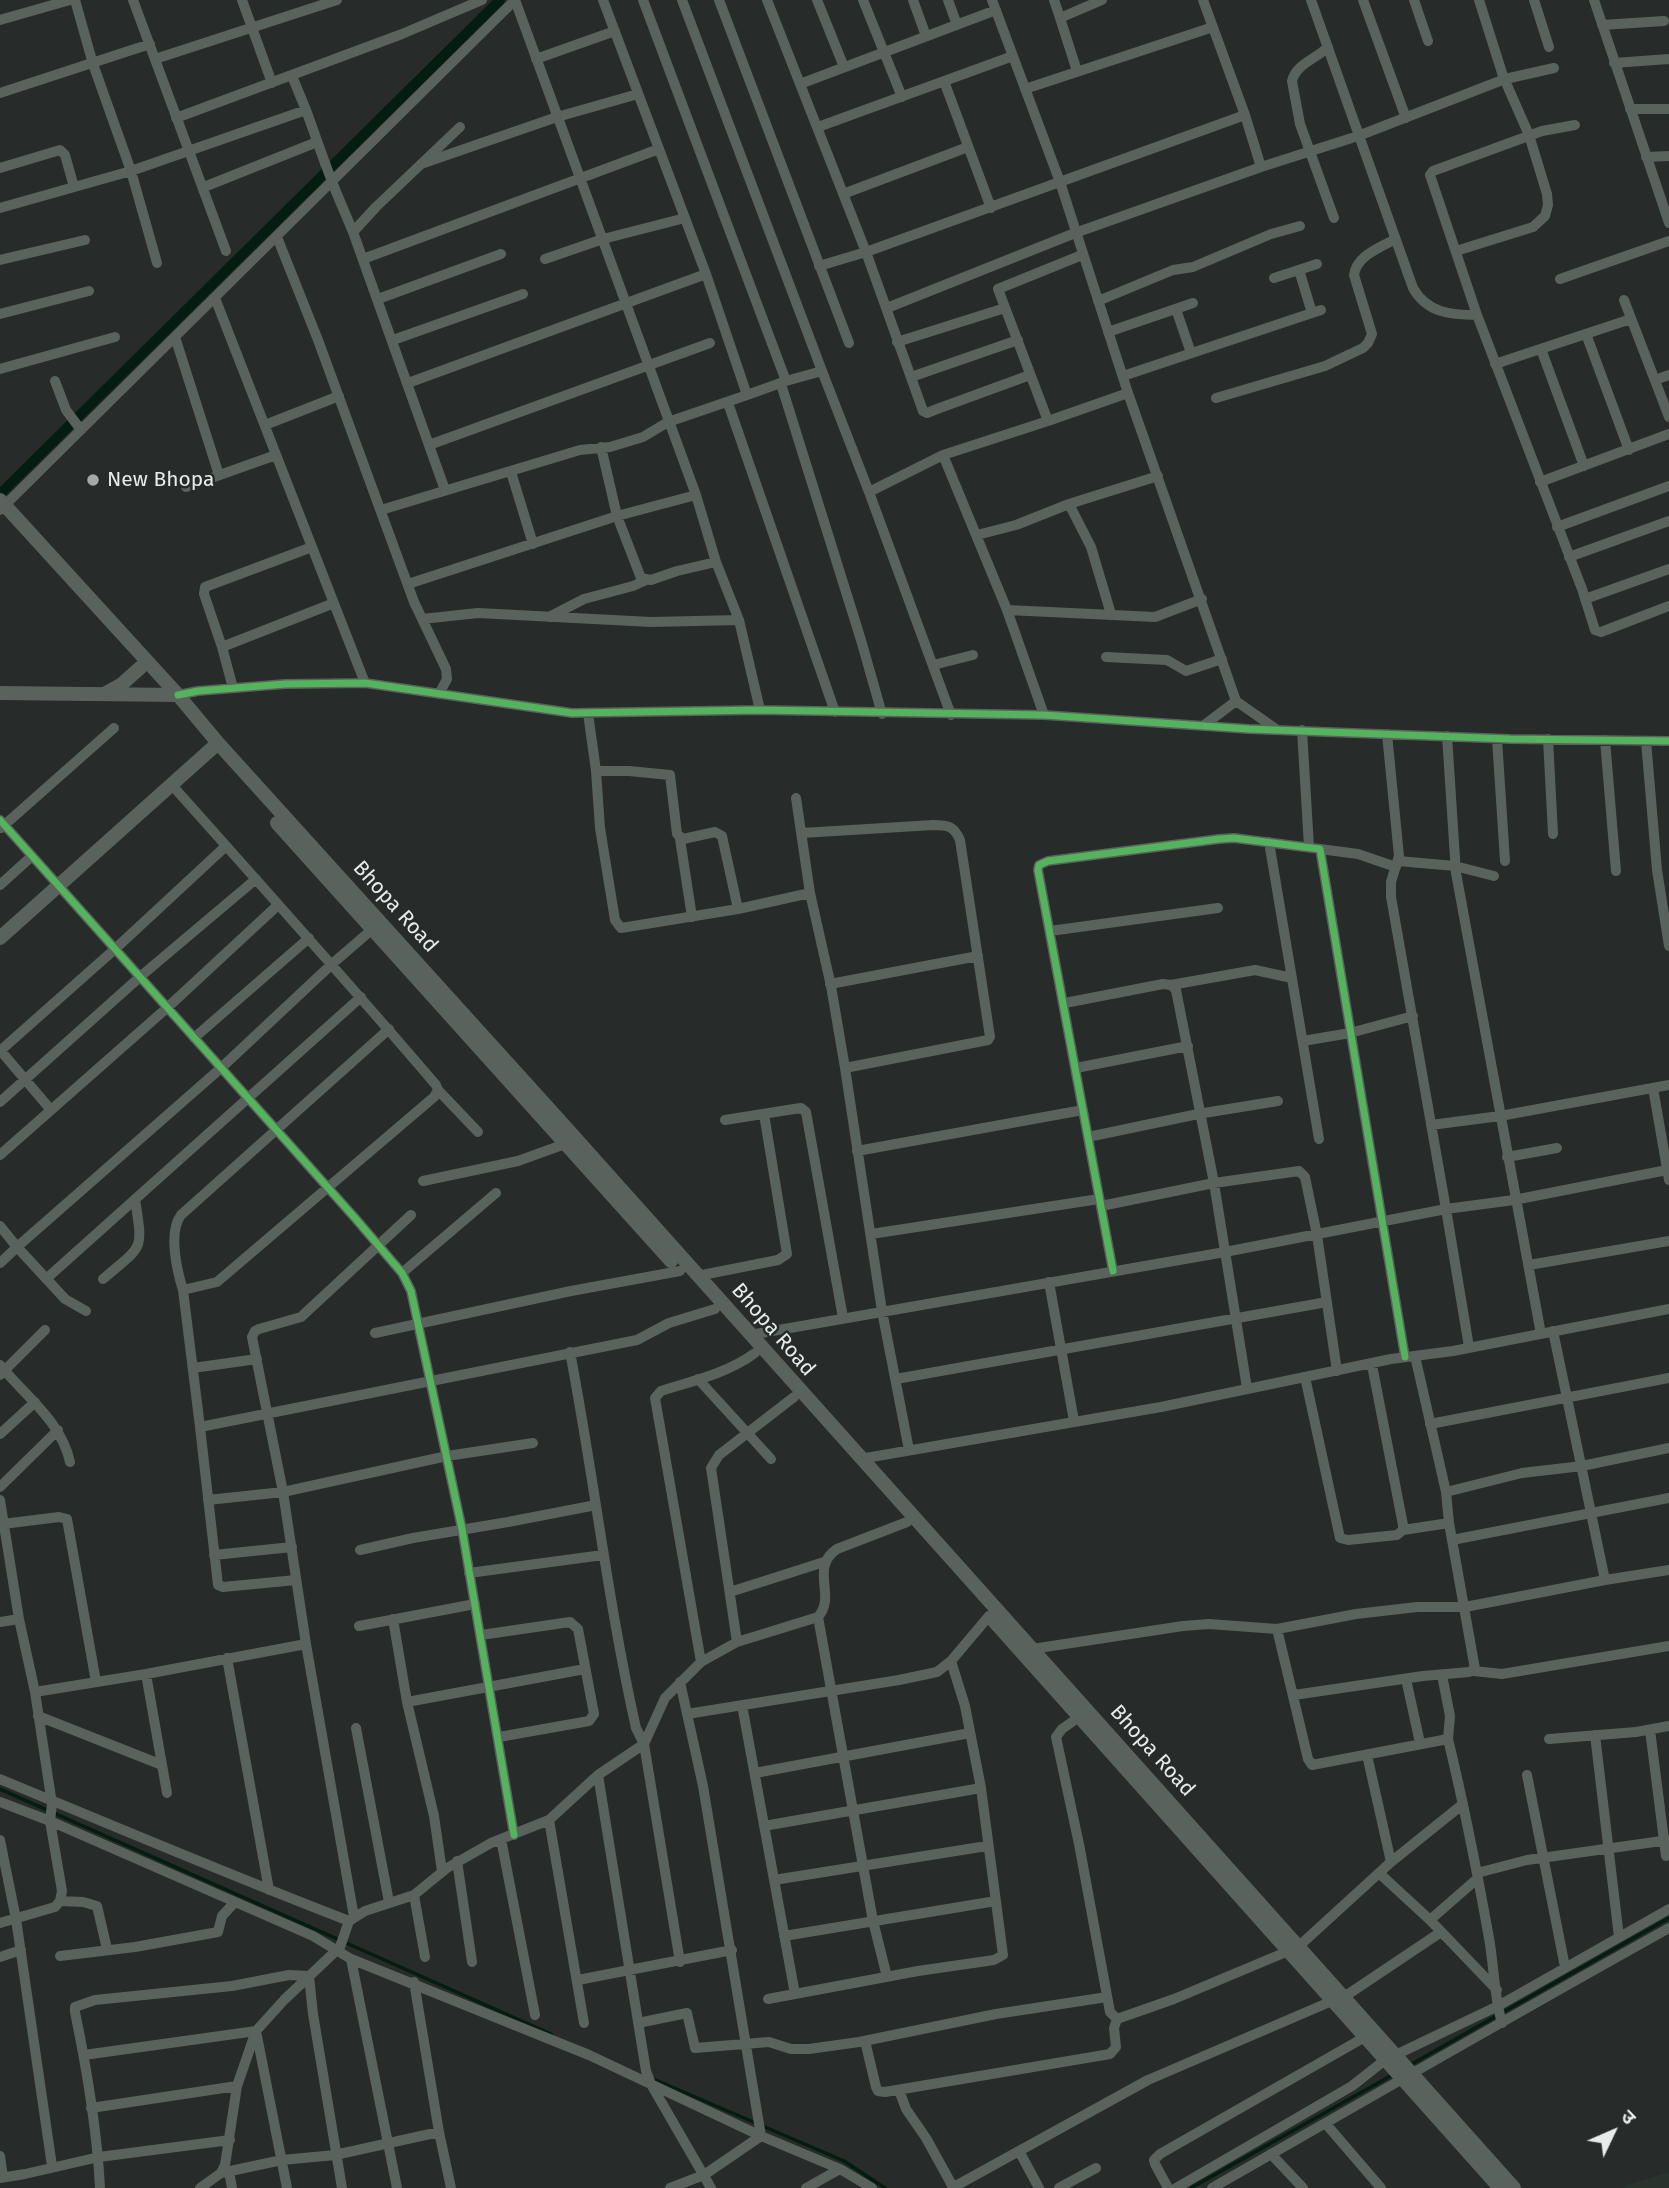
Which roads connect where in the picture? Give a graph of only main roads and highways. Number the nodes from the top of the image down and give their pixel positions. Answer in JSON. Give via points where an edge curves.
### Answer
{"nodes":[{"id":1,"x":1,"y":506,"type":"edge"},
{"id":2,"x":141,"y":667,"type":"junction"},
{"id":3,"x":0,"y":693,"type":"edge"},
{"id":4,"x":103,"y":695,"type":"junction"},
{"id":5,"x":174,"y":696,"type":"junction"},
{"id":6,"x":215,"y":746,"type":"junction"},
{"id":7,"x":377,"y":926,"type":"junction"},
{"id":8,"x":0,"y":938,"type":"edge"},
{"id":9,"x":910,"y":1520,"type":"junction"},
{"id":10,"x":1293,"y":1949,"type":"junction"},
{"id":11,"x":1338,"y":1999,"type":"junction"},
{"id":12,"x":1398,"y":2067,"type":"junction"},
{"id":13,"x":1494,"y":2186,"type":"edge"},
{"id":14,"x":1514,"y":2188,"type":"edge"}],
"edges":[{"from":1,"to":2,"type":"main road","name":"Bhopa Road"},
{"from":1,"to":5,"type":"main road","name":"Bhopa Road"},
{"from":2,"to":4,"type":"main road"},
{"from":2,"to":5,"type":"main road","name":"Bhopa Road"},
{"from":3,"to":4,"type":"main road"},
{"from":4,"to":5,"type":"main road"},
{"from":5,"to":6,"type":"main road","name":"Bhopa Road"},
{"from":6,"to":7,"type":"main road","name":"Bhopa Road"},
{"from":6,"to":8,"type":"main road"},
{"from":7,"to":9,"type":"main road","name":"Bhopa Road","via":[[750,1335]]},
{"from":7,"to":9,"type":"main road","name":"Bhopa Road","via":[[565,1144]]},
{"from":9,"to":10,"type":"main road","name":"Bhopa Road","via":[[1032,1648]]},
{"from":9,"to":10,"type":"main road","name":"Bhopa Road","via":[[1079,1717]]},
{"from":10,"to":11,"type":"main road","name":"Bhopa Road"},
{"from":11,"to":12,"type":"main road","name":"Bhopa Road"},
{"from":11,"to":12,"type":"main road","name":"Bhopa Road","via":[[1365,2037]]},
{"from":12,"to":13,"type":"main road","name":"Bhopa Road"},
{"from":12,"to":14,"type":"main road","name":"Bhopa Road"}]}
